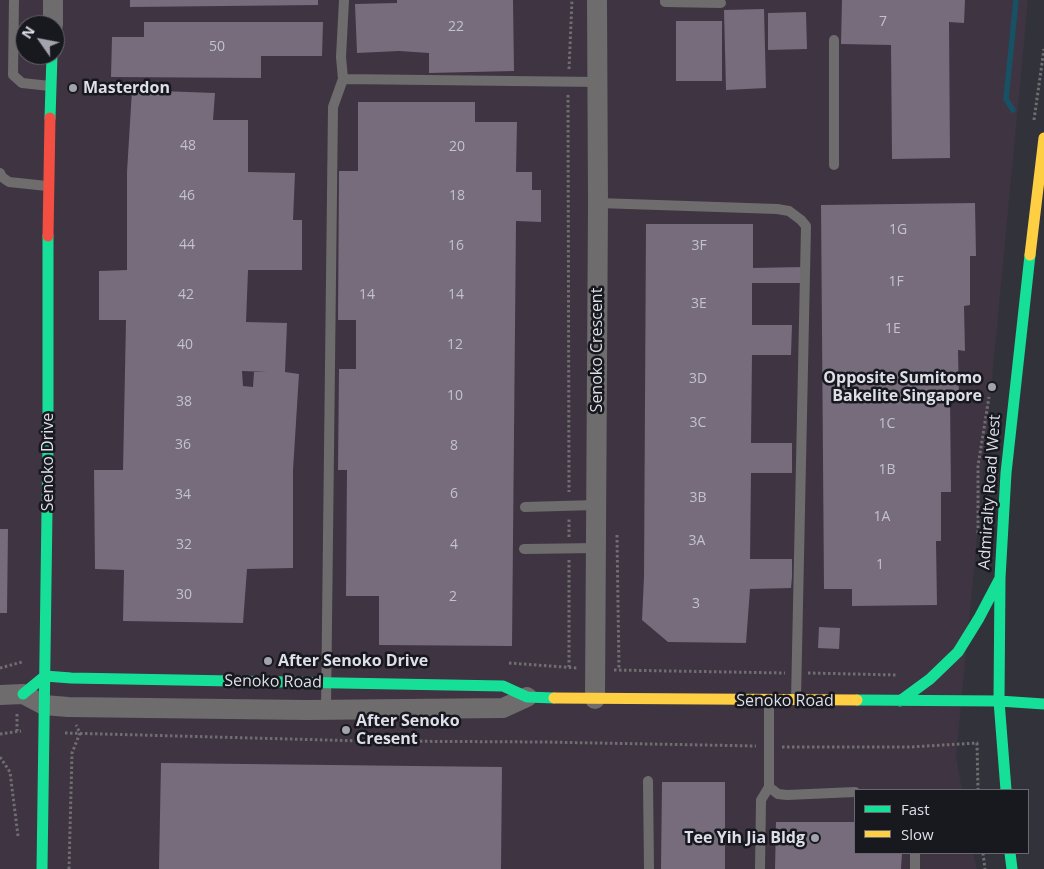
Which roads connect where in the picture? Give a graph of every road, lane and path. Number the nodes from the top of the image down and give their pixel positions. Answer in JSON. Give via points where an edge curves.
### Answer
{"nodes":[{"id":1,"x":14,"y":0,"type":"edge"},
{"id":2,"x":54,"y":0,"type":"edge"},
{"id":3,"x":344,"y":0,"type":"edge"},
{"id":4,"x":572,"y":0,"type":"edge"},
{"id":5,"x":597,"y":0,"type":"edge"},
{"id":6,"x":665,"y":0,"type":"edge"},
{"id":7,"x":721,"y":3,"type":"dead end"},
{"id":8,"x":53,"y":15,"type":"edge"},
{"id":9,"x":834,"y":40,"type":"dead end"},
{"id":10,"x":1044,"y":49,"type":"edge"},
{"id":11,"x":52,"y":65,"type":"edge"},
{"id":12,"x":343,"y":79,"type":"junction"},
{"id":13,"x":568,"y":81,"type":"junction"},
{"id":14,"x":598,"y":82,"type":"junction"},
{"id":15,"x":51,"y":86,"type":"junction"},
{"id":16,"x":1033,"y":125,"type":"dead end"},
{"id":17,"x":1044,"y":138,"type":"edge"},
{"id":18,"x":834,"y":165,"type":"dead end"},
{"id":19,"x":0,"y":173,"type":"edge"},
{"id":20,"x":48,"y":186,"type":"junction"},
{"id":21,"x":1044,"y":187,"type":"edge"},
{"id":22,"x":1037,"y":200,"type":"junction"},
{"id":23,"x":598,"y":203,"type":"junction"},
{"id":24,"x":989,"y":397,"type":"dead end"},
{"id":25,"x":596,"y":504,"type":"junction"},
{"id":26,"x":569,"y":505,"type":"junction"},
{"id":27,"x":525,"y":507,"type":"dead end"},
{"id":28,"x":978,"y":535,"type":"dead end"},
{"id":29,"x":596,"y":548,"type":"junction"},
{"id":30,"x":569,"y":549,"type":"junction"},
{"id":31,"x":524,"y":550,"type":"dead end"},
{"id":32,"x":1000,"y":578,"type":"junction"},
{"id":33,"x":23,"y":662,"type":"dead end"},
{"id":34,"x":505,"y":663,"type":"dead end"},
{"id":35,"x":569,"y":667,"type":"junction"},
{"id":36,"x":0,"y":668,"type":"edge"},
{"id":37,"x":596,"y":669,"type":"junction"},
{"id":38,"x":796,"y":673,"type":"junction"},
{"id":39,"x":903,"y":675,"type":"dead end"},
{"id":40,"x":45,"y":676,"type":"junction"},
{"id":41,"x":327,"y":683,"type":"junction"},
{"id":42,"x":24,"y":694,"type":"junction"},
{"id":43,"x":0,"y":695,"type":"edge"},
{"id":44,"x":527,"y":697,"type":"junction"},
{"id":45,"x":595,"y":699,"type":"junction"},
{"id":46,"x":796,"y":700,"type":"junction"},
{"id":47,"x":770,"y":701,"type":"junction"},
{"id":48,"x":900,"y":701,"type":"junction"},
{"id":49,"x":1000,"y":701,"type":"junction"},
{"id":50,"x":1044,"y":704,"type":"edge"},
{"id":51,"x":44,"y":705,"type":"junction"},
{"id":52,"x":326,"y":709,"type":"junction"},
{"id":53,"x":769,"y":747,"type":"junction"},
{"id":54,"x":0,"y":757,"type":"edge"},
{"id":55,"x":648,"y":782,"type":"dead end"},
{"id":56,"x":769,"y":787,"type":"junction"},
{"id":57,"x":978,"y":789,"type":"edge"},
{"id":58,"x":1006,"y":789,"type":"edge"},
{"id":59,"x":854,"y":792,"type":"edge"},
{"id":60,"x":19,"y":840,"type":"dead end"},
{"id":61,"x":915,"y":854,"type":"edge"},
{"id":62,"x":983,"y":854,"type":"edge"},
{"id":63,"x":1010,"y":854,"type":"edge"},
{"id":64,"x":42,"y":869,"type":"edge"},
{"id":65,"x":69,"y":869,"type":"edge"},
{"id":66,"x":649,"y":869,"type":"edge"},
{"id":67,"x":760,"y":869,"type":"edge"},
{"id":68,"x":915,"y":869,"type":"edge"},
{"id":69,"x":985,"y":869,"type":"edge"},
{"id":70,"x":1012,"y":869,"type":"edge"}],
"edges":[{"from":1,"to":15,"type":"lane","via":[[13,76],[22,83]]},
{"from":2,"to":8,"type":"street"},
{"from":3,"to":12,"type":"lane"},
{"from":4,"to":13,"type":"path"},
{"from":5,"to":14,"type":"street","name":"Senoko Crescent"},
{"from":6,"to":7,"type":"lane"},
{"from":9,"to":18,"type":"lane"},
{"from":10,"to":16,"type":"path"},
{"from":11,"to":15,"type":"street","name":"Senoko Drive"},
{"from":12,"to":13,"type":"lane"},
{"from":12,"to":41,"type":"lane","via":[[333,107]]},
{"from":13,"to":14,"type":"lane"},
{"from":13,"to":26,"type":"path"},
{"from":14,"to":23,"type":"street","name":"Senoko Crescent"},
{"from":15,"to":20,"type":"street","name":"Senoko Drive"},
{"from":17,"to":22,"type":"street","name":"Admiralty Road West"},
{"from":19,"to":20,"type":"lane","via":[[9,182]]},
{"from":20,"to":40,"type":"street","name":"Senoko Drive"},
{"from":21,"to":22,"type":"lane"},
{"from":22,"to":32,"type":"street","name":"Admiralty Road West","via":[[1006,473]]},
{"from":23,"to":25,"type":"street","name":"Senoko Crescent"},
{"from":23,"to":38,"type":"lane","via":[[777,209],[789,211],[806,226]]},
{"from":24,"to":28,"type":"path","via":[[978,466]]},
{"from":25,"to":26,"type":"lane"},
{"from":25,"to":29,"type":"street","name":"Senoko Crescent"},
{"from":26,"to":27,"type":"lane"},
{"from":26,"to":30,"type":"path"},
{"from":29,"to":30,"type":"lane"},
{"from":29,"to":37,"type":"street","name":"Senoko Crescent"},
{"from":30,"to":31,"type":"lane"},
{"from":30,"to":35,"type":"path"},
{"from":32,"to":48,"type":"street","via":[[958,652],[930,679]]},
{"from":32,"to":49,"type":"street","name":"Admiralty Road West"},
{"from":33,"to":36,"type":"path"},
{"from":34,"to":35,"type":"path"},
{"from":35,"to":37,"type":"path"},
{"from":37,"to":38,"type":"path"},
{"from":37,"to":45,"type":"street","name":"Senoko Crescent"},
{"from":38,"to":39,"type":"path"},
{"from":38,"to":46,"type":"lane"},
{"from":40,"to":41,"type":"street","name":"Senoko Road"},
{"from":40,"to":42,"type":"street"},
{"from":40,"to":51,"type":"street","name":"Senoko Drive"},
{"from":41,"to":44,"type":"street","name":"Senoko Road","via":[[503,686]]},
{"from":41,"to":52,"type":"lane"},
{"from":42,"to":43,"type":"street"},
{"from":42,"to":51,"type":"street","name":"Senoko Road"},
{"from":44,"to":45,"type":"street","name":"Senoko Road"},
{"from":44,"to":52,"type":"street","name":"Senoko Road","via":[[503,708]]},
{"from":45,"to":47,"type":"street","name":"Senoko Road"},
{"from":46,"to":47,"type":"street","name":"Senoko Road"},
{"from":46,"to":48,"type":"street","name":"Senoko Road"},
{"from":47,"to":53,"type":"lane"},
{"from":48,"to":49,"type":"street","name":"Senoko Road"},
{"from":49,"to":50,"type":"street","name":"Senoko Road"},
{"from":49,"to":58,"type":"street","name":"Admiralty Road West"},
{"from":51,"to":52,"type":"street","name":"Senoko Road","via":[[68,708]]},
{"from":51,"to":64,"type":"street","name":"Senoko Drive"},
{"from":53,"to":56,"type":"lane"},
{"from":53,"to":57,"type":"path","via":[[910,747],[977,743]]},
{"from":53,"to":65,"type":"path","via":[[364,742],[80,733],[72,752]]},
{"from":54,"to":60,"type":"path","via":[[10,772]]},
{"from":55,"to":66,"type":"lane"},
{"from":56,"to":59,"type":"lane","via":[[778,794],[787,795]]},
{"from":56,"to":67,"type":"lane","via":[[761,800]]},
{"from":61,"to":68,"type":"lane"},
{"from":62,"to":69,"type":"path"},
{"from":63,"to":70,"type":"street"}]}
